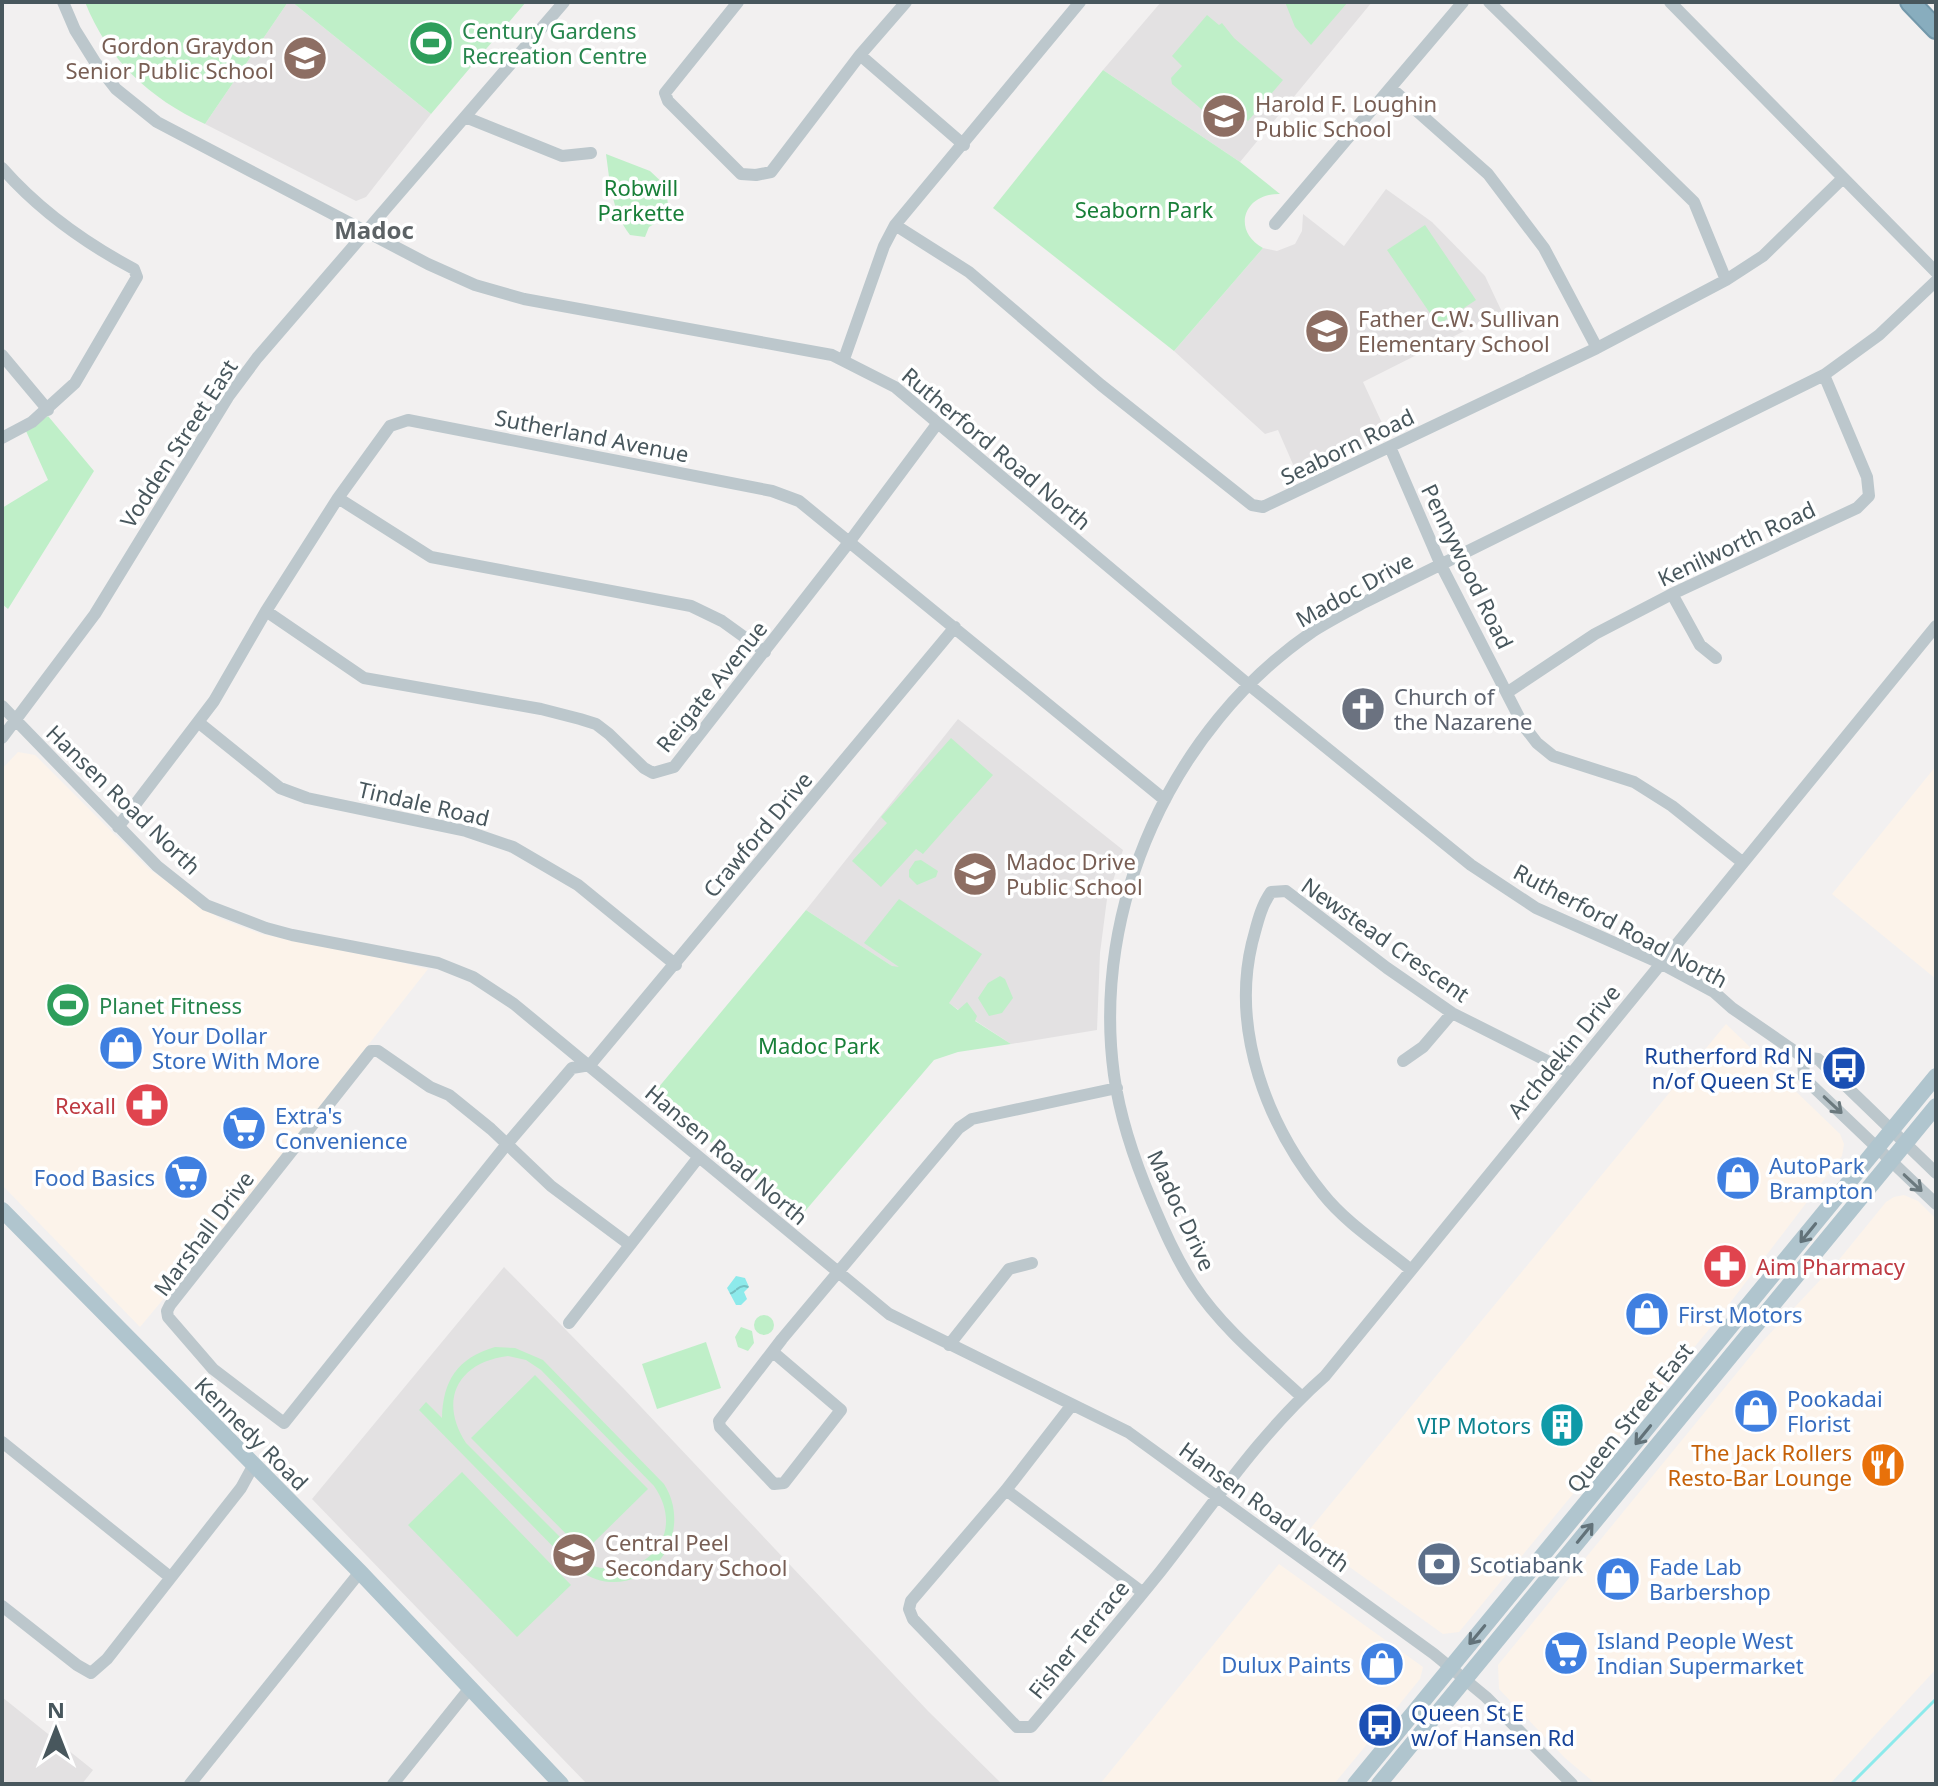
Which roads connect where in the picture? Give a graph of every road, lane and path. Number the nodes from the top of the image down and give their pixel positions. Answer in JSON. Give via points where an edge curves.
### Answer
{"nodes":[{"id":1,"x":63,"y":2,"type":"edge"},
{"id":2,"x":564,"y":2,"type":"edge"},
{"id":3,"x":738,"y":2,"type":"edge"},
{"id":4,"x":906,"y":2,"type":"edge"},
{"id":5,"x":1080,"y":2,"type":"edge"},
{"id":6,"x":1463,"y":2,"type":"edge"},
{"id":7,"x":1489,"y":2,"type":"edge"},
{"id":8,"x":1670,"y":2,"type":"edge"},
{"id":9,"x":1910,"y":2,"type":"edge"},
{"id":10,"x":1936,"y":29,"type":"edge"},
{"id":11,"x":860,"y":55,"type":"junction"},
{"id":12,"x":1391,"y":88,"type":"junction"},
{"id":13,"x":465,"y":117,"type":"junction"},
{"id":14,"x":964,"y":145,"type":"junction"},
{"id":15,"x":591,"y":153,"type":"dead end"},
{"id":16,"x":2,"y":168,"type":"edge"},
{"id":17,"x":1842,"y":179,"type":"junction"},
{"id":18,"x":1275,"y":224,"type":"dead end"},
{"id":19,"x":895,"y":225,"type":"junction"},
{"id":20,"x":367,"y":231,"type":"junction"},
{"id":21,"x":1936,"y":272,"type":"edge"},
{"id":22,"x":1726,"y":280,"type":"junction"},
{"id":23,"x":1936,"y":281,"type":"edge"},
{"id":24,"x":1597,"y":348,"type":"junction"},
{"id":25,"x":2,"y":355,"type":"edge"},
{"id":26,"x":844,"y":359,"type":"junction"},
{"id":27,"x":1824,"y":375,"type":"junction"},
{"id":28,"x":48,"y":410,"type":"junction"},
{"id":29,"x":937,"y":424,"type":"junction"},
{"id":30,"x":2,"y":438,"type":"edge"},
{"id":31,"x":1390,"y":447,"type":"junction"},
{"id":32,"x":338,"y":498,"type":"junction"},
{"id":33,"x":850,"y":541,"type":"junction"},
{"id":34,"x":1441,"y":565,"type":"junction"},
{"id":35,"x":1672,"y":594,"type":"junction"},
{"id":36,"x":266,"y":611,"type":"junction"},
{"id":37,"x":1936,"y":626,"type":"edge"},
{"id":38,"x":955,"y":627,"type":"junction"},
{"id":39,"x":765,"y":652,"type":"junction"},
{"id":40,"x":1716,"y":658,"type":"dead end"},
{"id":41,"x":1249,"y":685,"type":"junction"},
{"id":42,"x":1508,"y":692,"type":"junction"},
{"id":43,"x":2,"y":706,"type":"edge"},
{"id":44,"x":16,"y":720,"type":"junction"},
{"id":45,"x":198,"y":722,"type":"junction"},
{"id":46,"x":2,"y":738,"type":"edge"},
{"id":47,"x":1165,"y":800,"type":"junction"},
{"id":48,"x":118,"y":827,"type":"junction"},
{"id":49,"x":1742,"y":862,"type":"junction"},
{"id":50,"x":1660,"y":963,"type":"junction"},
{"id":51,"x":676,"y":965,"type":"junction"},
{"id":52,"x":1452,"y":1013,"type":"junction"},
{"id":53,"x":1803,"y":1057,"type":"junction"},
{"id":54,"x":1403,"y":1061,"type":"dead end"},
{"id":55,"x":590,"y":1065,"type":"junction"},
{"id":56,"x":1571,"y":1073,"type":"junction"},
{"id":57,"x":1936,"y":1076,"type":"edge"},
{"id":58,"x":1117,"y":1088,"type":"junction"},
{"id":59,"x":1936,"y":1106,"type":"edge"},
{"id":60,"x":1892,"y":1129,"type":"junction"},
{"id":61,"x":1906,"y":1143,"type":"junction"},
{"id":62,"x":507,"y":1144,"type":"junction"},
{"id":63,"x":1877,"y":1148,"type":"junction"},
{"id":64,"x":698,"y":1158,"type":"junction"},
{"id":65,"x":1891,"y":1161,"type":"junction"},
{"id":66,"x":1936,"y":1173,"type":"edge"},
{"id":67,"x":1936,"y":1204,"type":"edge"},
{"id":68,"x":2,"y":1210,"type":"edge"},
{"id":69,"x":630,"y":1245,"type":"junction"},
{"id":70,"x":1032,"y":1263,"type":"dead end"},
{"id":71,"x":1411,"y":1270,"type":"junction"},
{"id":72,"x":839,"y":1273,"type":"junction"},
{"id":73,"x":569,"y":1323,"type":"dead end"},
{"id":74,"x":949,"y":1345,"type":"junction"},
{"id":75,"x":773,"y":1352,"type":"junction"},
{"id":76,"x":1302,"y":1397,"type":"junction"},
{"id":77,"x":1071,"y":1406,"type":"junction"},
{"id":78,"x":2,"y":1442,"type":"edge"},
{"id":79,"x":253,"y":1466,"type":"junction"},
{"id":80,"x":1006,"y":1490,"type":"junction"},
{"id":81,"x":1218,"y":1497,"type":"junction"},
{"id":82,"x":360,"y":1572,"type":"junction"},
{"id":83,"x":170,"y":1577,"type":"junction"},
{"id":84,"x":1142,"y":1592,"type":"junction"},
{"id":85,"x":2,"y":1606,"type":"edge"},
{"id":86,"x":1450,"y":1668,"type":"junction"},
{"id":87,"x":1465,"y":1680,"type":"junction"},
{"id":88,"x":470,"y":1688,"type":"junction"},
{"id":89,"x":190,"y":1784,"type":"edge"},
{"id":90,"x":393,"y":1784,"type":"edge"},
{"id":91,"x":561,"y":1784,"type":"edge"},
{"id":92,"x":1355,"y":1784,"type":"edge"},
{"id":93,"x":1379,"y":1784,"type":"edge"},
{"id":94,"x":1572,"y":1784,"type":"edge"}],
"edges":[{"from":1,"to":20,"type":"street","name":"Rutherford Road North","via":[[75,30],[116,89],[157,122]]},
{"from":2,"to":13,"type":"street","name":"Vodden Street East"},
{"from":3,"to":11,"type":"street","via":[[665,93],[741,174],[771,172]]},
{"from":4,"to":11,"type":"street"},
{"from":5,"to":14,"type":"street"},
{"from":6,"to":12,"type":"street"},
{"from":7,"to":22,"type":"street","via":[[1694,202]]},
{"from":8,"to":17,"type":"street"},
{"from":9,"to":10,"type":"highway"},
{"from":11,"to":14,"type":"street"},
{"from":12,"to":18,"type":"street"},
{"from":12,"to":24,"type":"street","via":[[1488,174],[1544,248]]},
{"from":13,"to":15,"type":"street","via":[[562,156]]},
{"from":13,"to":20,"type":"street","name":"Vodden Street East"},
{"from":14,"to":19,"type":"street"},
{"from":16,"to":28,"type":"street","via":[[81,238],[134,269],[137,277],[75,383]]},
{"from":17,"to":21,"type":"street"},
{"from":17,"to":22,"type":"street","name":"Seaborn Road","via":[[1763,256]]},
{"from":19,"to":26,"type":"street"},
{"from":19,"to":31,"type":"street","name":"Seaborn Road","via":[[969,272],[1252,505],[1273,504]]},
{"from":20,"to":26,"type":"street","name":"Rutherford Road North","via":[[475,285],[524,299]]},
{"from":20,"to":44,"type":"street","name":"Vodden Street East","via":[[228,397],[95,614]]},
{"from":22,"to":24,"type":"street","name":"Seaborn Road"},
{"from":23,"to":27,"type":"street","name":"Madoc Drive","via":[[1879,335]]},
{"from":24,"to":31,"type":"street","name":"Seaborn Road"},
{"from":25,"to":28,"type":"street"},
{"from":26,"to":29,"type":"street","name":"Rutherford Road North","via":[[895,387]]},
{"from":27,"to":34,"type":"street","name":"Madoc Drive"},
{"from":27,"to":35,"type":"street","name":"Kenilworth Road","via":[[1867,477],[1869,496],[1857,508]]},
{"from":28,"to":30,"type":"street"},
{"from":29,"to":33,"type":"street","name":"Reigate Avenue"},
{"from":29,"to":41,"type":"street","name":"Rutherford Road North"},
{"from":31,"to":34,"type":"street","name":"Pennywood Road"},
{"from":32,"to":33,"type":"street","name":"Sutherland Avenue","via":[[390,426],[408,420],[772,491],[799,501]]},
{"from":32,"to":36,"type":"street","name":"Sutherland Avenue"},
{"from":32,"to":39,"type":"street","via":[[431,557],[691,606]]},
{"from":33,"to":38,"type":"street","name":"Sutherland Avenue"},
{"from":33,"to":39,"type":"street","name":"Reigate Avenue"},
{"from":34,"to":41,"type":"street","name":"Madoc Drive","via":[[1311,632]]},
{"from":34,"to":42,"type":"street","name":"Pennywood Road"},
{"from":35,"to":40,"type":"street","via":[[1700,645]]},
{"from":35,"to":42,"type":"street","name":"Kenilworth Road","via":[[1595,634]]},
{"from":36,"to":39,"type":"street","name":"Reigate Avenue","via":[[364,678],[541,709],[596,724],[653,773],[674,767]]},
{"from":36,"to":45,"type":"street","name":"Sutherland Avenue"},
{"from":37,"to":49,"type":"street","name":"Archdekin Drive"},
{"from":38,"to":47,"type":"street","name":"Sutherland Avenue"},
{"from":38,"to":51,"type":"street","name":"Crawford Drive"},
{"from":41,"to":47,"type":"street","name":"Madoc Drive","via":[[1196,748]]},
{"from":41,"to":50,"type":"street","name":"Rutherford Road North","via":[[1471,865],[1536,908]]},
{"from":42,"to":49,"type":"street","name":"Pennywood Road","via":[[1523,725],[1553,756],[1634,782]]},
{"from":43,"to":44,"type":"street","name":"Hansen Road North"},
{"from":44,"to":46,"type":"street","name":"Vodden Street East"},
{"from":44,"to":48,"type":"street","name":"Hansen Road North"},
{"from":45,"to":48,"type":"street","name":"Sutherland Avenue"},
{"from":45,"to":51,"type":"street","name":"Tindale Road","via":[[280,788],[513,847],[578,885]]},
{"from":47,"to":58,"type":"street","name":"Madoc Drive","via":[[1142,849],[1116,933],[1110,1027]]},
{"from":48,"to":55,"type":"street","name":"Hansen Road North","via":[[206,905],[292,935],[398,953],[455,969],[514,1004]]},
{"from":49,"to":50,"type":"street","name":"Archdekin Drive"},
{"from":50,"to":53,"type":"street","name":"Rutherford Road North","via":[[1714,992]]},
{"from":50,"to":56,"type":"street","name":"Archdekin Drive"},
{"from":51,"to":55,"type":"street","name":"Crawford Drive"},
{"from":52,"to":54,"type":"street"},
{"from":52,"to":56,"type":"street","name":"Newstead Crescent"},
{"from":52,"to":71,"type":"street","name":"Newstead Crescent","via":[[1286,891],[1271,892],[1262,905],[1246,971],[1246,1026],[1257,1073],[1294,1153],[1324,1196]]},
{"from":53,"to":60,"type":"street","name":"Rutherford Road North","via":[[1818,1059]]},
{"from":53,"to":63,"type":"street","one_way":true,"via":[[1804,1078]]},
{"from":55,"to":62,"type":"street","name":"Marshall Drive","via":[[572,1068]]},
{"from":55,"to":64,"type":"street","name":"Hansen Road North"},
{"from":56,"to":71,"type":"street","name":"Archdekin Drive"},
{"from":57,"to":60,"type":"main road","name":"Queen Street East"},
{"from":58,"to":72,"type":"street","via":[[972,1119]]},
{"from":58,"to":76,"type":"street","name":"Madoc Drive","via":[[1135,1163],[1192,1283],[1227,1329]]},
{"from":59,"to":61,"type":"main road","name":"Queen Street East"},
{"from":60,"to":61,"type":"street","name":"Rutherford Road North"},
{"from":60,"to":63,"type":"main road","name":"Queen Street East"},
{"from":61,"to":65,"type":"main road","name":"Queen Street East"},
{"from":61,"to":66,"type":"street","name":"Rutherford Road North"},
{"from":62,"to":62,"type":"street","name":"Marshall Drive","via":[[449,1095],[371,1051],[170,1305],[168,1317],[213,1369],[284,1423]]},
{"from":62,"to":69,"type":"street","via":[[551,1186]]},
{"from":63,"to":65,"type":"street"},
{"from":63,"to":86,"type":"main road","name":"Queen Street East","one_way":true},
{"from":64,"to":69,"type":"street"},
{"from":64,"to":72,"type":"street","name":"Hansen Road North"},
{"from":65,"to":67,"type":"street","one_way":true},
{"from":87,"to":65,"type":"main road","name":"Queen Street East","one_way":true},
{"from":68,"to":79,"type":"main road","name":"Kennedy Road"},
{"from":69,"to":73,"type":"street"},
{"from":70,"to":74,"type":"street","via":[[1009,1269]]},
{"from":71,"to":76,"type":"street","name":"Archdekin Drive"},
{"from":72,"to":74,"type":"street","name":"Hansen Road North","via":[[889,1314]]},
{"from":72,"to":75,"type":"street"},
{"from":74,"to":77,"type":"street","name":"Hansen Road North"},
{"from":75,"to":75,"type":"street","via":[[719,1421],[779,1485],[841,1410]]},
{"from":76,"to":81,"type":"street","name":"Archdekin Drive"},
{"from":77,"to":80,"type":"street","name":"Fisher Terrace"},
{"from":77,"to":81,"type":"street","name":"Hansen Road North","via":[[1128,1432]]},
{"from":78,"to":83,"type":"street"},
{"from":79,"to":82,"type":"main road","name":"Kennedy Road"},
{"from":79,"to":83,"type":"street"},
{"from":80,"to":84,"type":"street"},
{"from":80,"to":84,"type":"street","name":"Fisher Terrace","via":[[909,1609],[1017,1727],[1031,1727]]},
{"from":81,"to":84,"type":"street","name":"Fisher Terrace"},
{"from":81,"to":86,"type":"street","name":"Hansen Road North"},
{"from":82,"to":88,"type":"main road","name":"Kennedy Road"},
{"from":82,"to":89,"type":"street"},
{"from":83,"to":85,"type":"street","via":[[91,1673]]},
{"from":86,"to":87,"type":"street","name":"Hansen Road North"},
{"from":86,"to":92,"type":"main road","name":"Queen Street East"},
{"from":87,"to":93,"type":"main road","name":"Queen Street East"},
{"from":87,"to":94,"type":"street","name":"Hansen Road North"},
{"from":88,"to":90,"type":"street"},
{"from":88,"to":91,"type":"main road","name":"Kennedy Road"}]}
